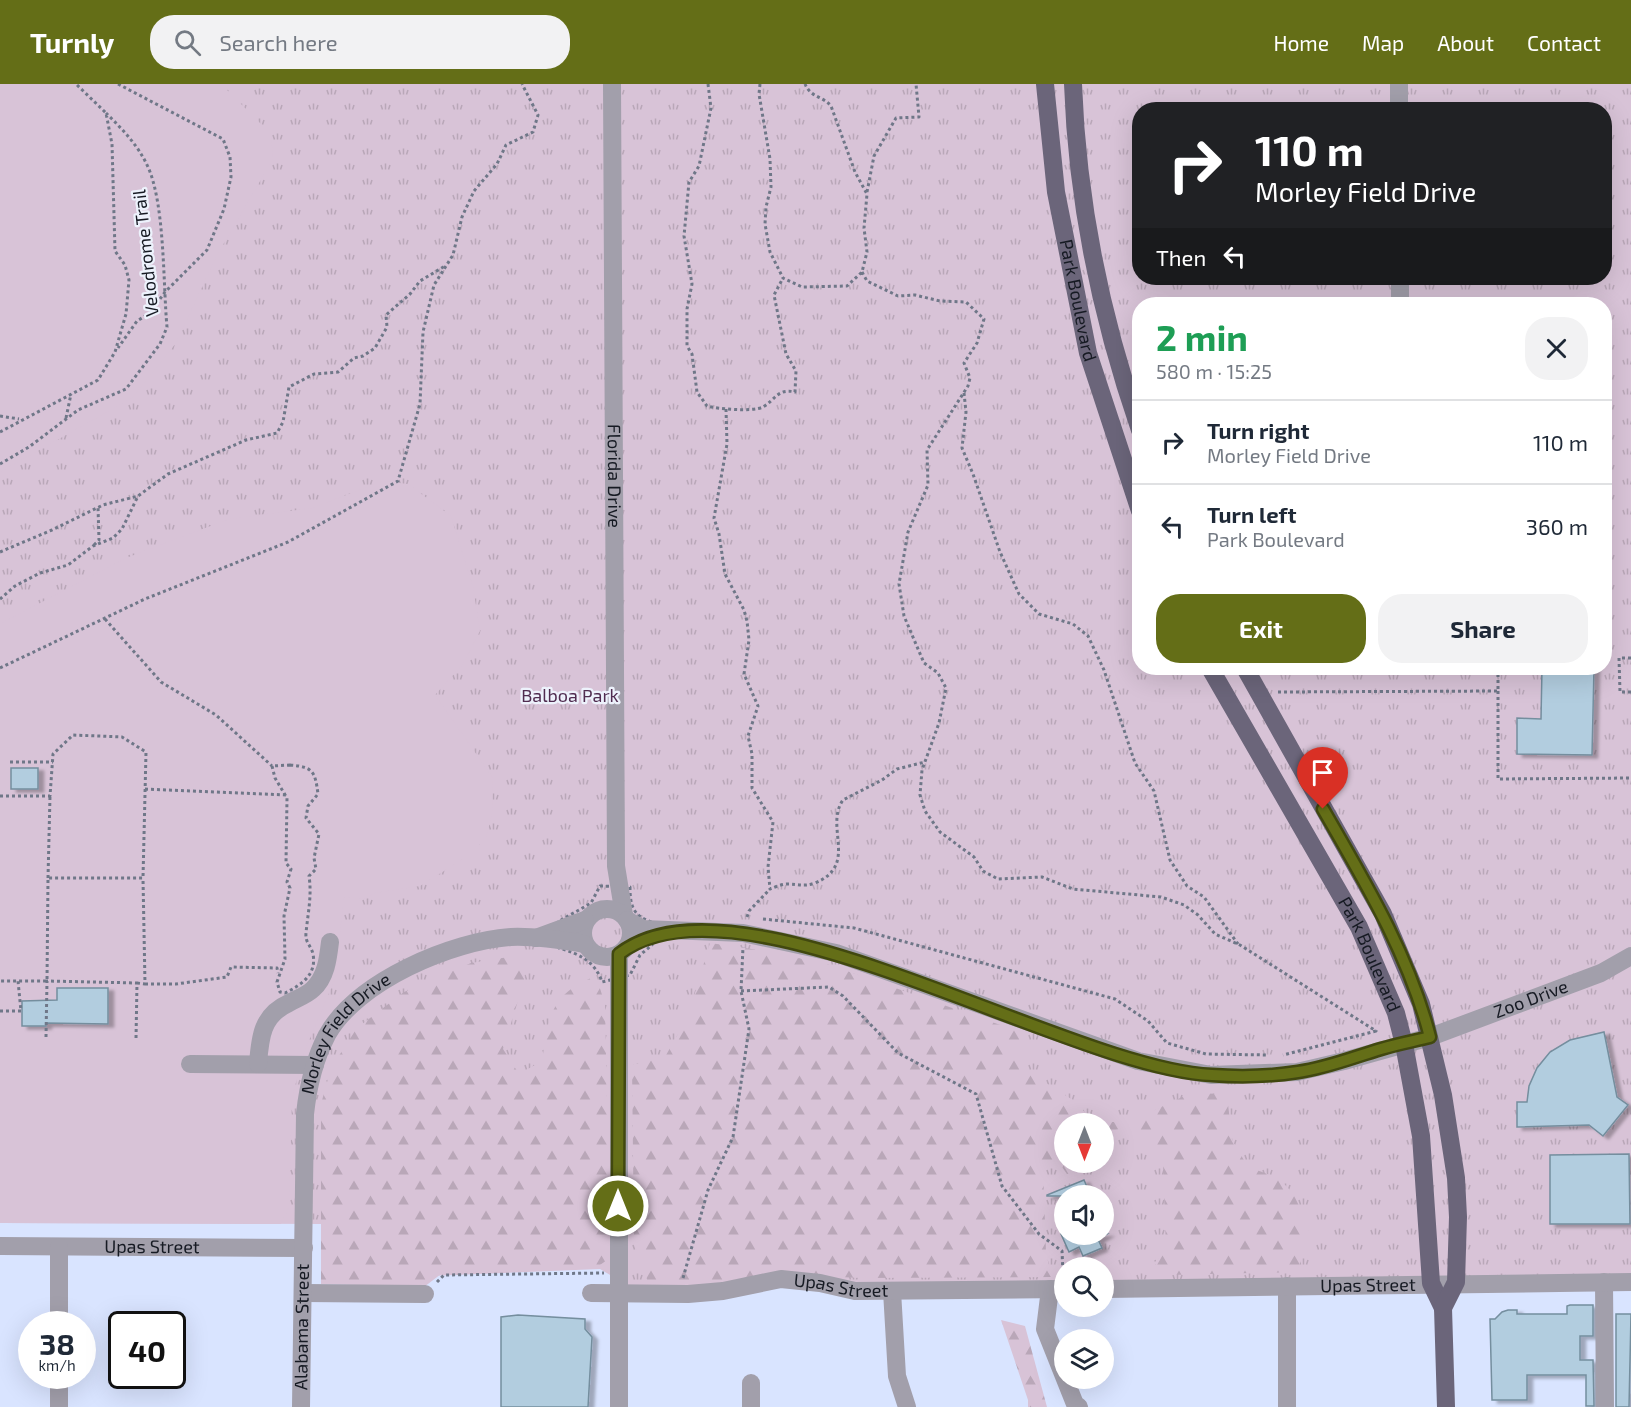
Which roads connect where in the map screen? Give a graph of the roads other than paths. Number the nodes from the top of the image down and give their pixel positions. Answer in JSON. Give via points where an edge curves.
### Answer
{"nodes":[{"id":1,"x":612,"y":84,"type":"edge"},
{"id":2,"x":1045,"y":84,"type":"edge"},
{"id":3,"x":1073,"y":84,"type":"edge"},
{"id":4,"x":1399,"y":84,"type":"edge"},
{"id":5,"x":1399,"y":102,"type":"edge"},
{"id":6,"x":1132,"y":405,"type":"edge"},
{"id":7,"x":1132,"y":487,"type":"edge"},
{"id":8,"x":1214,"y":675,"type":"edge"},
{"id":9,"x":1249,"y":675,"type":"edge"},
{"id":10,"x":616,"y":866,"type":"junction"},
{"id":11,"x":591,"y":916,"type":"junction"},
{"id":12,"x":625,"y":917,"type":"junction"},
{"id":13,"x":672,"y":931,"type":"junction"},
{"id":14,"x":536,"y":938,"type":"junction"},
{"id":15,"x":330,"y":942,"type":"dead end"},
{"id":16,"x":590,"y":949,"type":"junction"},
{"id":17,"x":623,"y":950,"type":"junction"},
{"id":18,"x":1631,"y":956,"type":"edge"},
{"id":19,"x":619,"y":1007,"type":"junction"},
{"id":20,"x":1430,"y":1037,"type":"junction"},
{"id":21,"x":1404,"y":1044,"type":"junction"},
{"id":22,"x":190,"y":1064,"type":"dead end"},
{"id":23,"x":258,"y":1064,"type":"junction"},
{"id":24,"x":315,"y":1065,"type":"junction"},
{"id":25,"x":0,"y":1246,"type":"edge"},
{"id":26,"x":59,"y":1247,"type":"junction"},
{"id":27,"x":304,"y":1248,"type":"junction"},
{"id":28,"x":1456,"y":1282,"type":"junction"},
{"id":29,"x":1604,"y":1282,"type":"junction"},
{"id":30,"x":1631,"y":1282,"type":"edge"},
{"id":31,"x":1431,"y":1283,"type":"junction"},
{"id":32,"x":1287,"y":1286,"type":"junction"},
{"id":33,"x":1054,"y":1289,"type":"edge"},
{"id":34,"x":1114,"y":1289,"type":"edge"},
{"id":35,"x":892,"y":1291,"type":"junction"},
{"id":36,"x":304,"y":1293,"type":"junction"},
{"id":37,"x":591,"y":1293,"type":"dead end"},
{"id":38,"x":619,"y":1293,"type":"junction"},
{"id":39,"x":425,"y":1294,"type":"road end"},
{"id":40,"x":1054,"y":1305,"type":"edge"},
{"id":41,"x":1443,"y":1308,"type":"junction"},
{"id":42,"x":59,"y":1311,"type":"edge"},
{"id":43,"x":751,"y":1383,"type":"dead end"},
{"id":44,"x":59,"y":1389,"type":"edge"},
{"id":45,"x":59,"y":1407,"type":"edge"},
{"id":46,"x":301,"y":1407,"type":"edge"},
{"id":47,"x":619,"y":1407,"type":"edge"},
{"id":48,"x":751,"y":1407,"type":"edge"},
{"id":49,"x":907,"y":1407,"type":"edge"},
{"id":50,"x":1079,"y":1407,"type":"edge"},
{"id":51,"x":1287,"y":1407,"type":"edge"},
{"id":52,"x":1446,"y":1407,"type":"edge"},
{"id":53,"x":1605,"y":1407,"type":"edge"}],
"edges":[{"from":1,"to":10,"type":"street","name":"Florida Drive"},
{"from":2,"to":7,"type":"main road","name":"Park Boulevard","via":[[1056,192],[1088,353]]},
{"from":3,"to":6,"type":"main road","name":"Park Boulevard","via":[[1082,182],[1094,251],[1112,342]]},
{"from":4,"to":5,"type":"street"},
{"from":8,"to":21,"type":"main road","name":"Park Boulevard","via":[[1359,927],[1396,1014]]},
{"from":9,"to":20,"type":"main road","name":"Park Boulevard","via":[[1383,914],[1421,1004]]},
{"from":10,"to":11,"type":"street","name":"Florida Drive","via":[[605,898]]},
{"from":10,"to":12,"type":"street","name":"Florida Drive"},
{"from":11,"to":12,"type":"street","via":[[616,910]]},
{"from":11,"to":14,"type":"street","name":"Morley Field Drive"},
{"from":11,"to":16,"type":"street","via":[[582,927]]},
{"from":12,"to":13,"type":"street","via":[[643,929]]},
{"from":12,"to":17,"type":"street","via":[[630,925]]},
{"from":13,"to":17,"type":"street"},
{"from":13,"to":21,"type":"street","via":[[743,933],[836,954],[1138,1061],[1211,1075],[1297,1072]]},
{"from":14,"to":16,"type":"street","name":"Morley Field Drive"},
{"from":14,"to":24,"type":"street","name":"Morley Field Drive","via":[[510,937],[451,949],[399,971],[353,1005],[328,1034]]},
{"from":15,"to":23,"type":"street","via":[[327,965],[312,990],[277,1008],[269,1017],[260,1040]]},
{"from":16,"to":17,"type":"street","via":[[603,957]]},
{"from":16,"to":19,"type":"street","via":[[607,968]]},
{"from":17,"to":19,"type":"street"},
{"from":18,"to":20,"type":"street","name":"Zoo Drive","via":[[1601,973]]},
{"from":19,"to":38,"type":"street"},
{"from":20,"to":21,"type":"street"},
{"from":20,"to":28,"type":"main road","name":"Park Boulevard","via":[[1456,1178]]},
{"from":21,"to":31,"type":"main road","name":"Park Boulevard","via":[[1422,1148]]},
{"from":22,"to":23,"type":"street"},
{"from":23,"to":24,"type":"street"},
{"from":24,"to":27,"type":"street","name":"Morley Field Drive","via":[[308,1084],[305,1114]]},
{"from":25,"to":26,"type":"street","name":"Upas Street"},
{"from":26,"to":27,"type":"street","name":"Upas Street"},
{"from":26,"to":42,"type":"street"},
{"from":27,"to":36,"type":"street","name":"Alabama Street"},
{"from":28,"to":29,"type":"street","name":"Upas Street"},
{"from":28,"to":31,"type":"street","name":"Upas Street"},
{"from":28,"to":41,"type":"main road","name":"Park Boulevard"},
{"from":29,"to":30,"type":"street","name":"Upas Street"},
{"from":29,"to":53,"type":"street"},
{"from":31,"to":32,"type":"street","name":"Upas Street"},
{"from":31,"to":41,"type":"main road","name":"Park Boulevard"},
{"from":32,"to":34,"type":"street","name":"Upas Street"},
{"from":32,"to":51,"type":"street"},
{"from":33,"to":35,"type":"street","name":"Upas Street"},
{"from":35,"to":38,"type":"street","name":"Upas Street","via":[[855,1291],[781,1279],[723,1291]]},
{"from":35,"to":49,"type":"street","via":[[897,1376]]},
{"from":36,"to":39,"type":"street"},
{"from":36,"to":46,"type":"street","name":"Alabama Street"},
{"from":37,"to":38,"type":"street","name":"Upas Street"},
{"from":38,"to":47,"type":"street"},
{"from":40,"to":50,"type":"street","via":[[1045,1329]]},
{"from":41,"to":52,"type":"main road","name":"Park Boulevard"},
{"from":43,"to":48,"type":"street"},
{"from":44,"to":45,"type":"street"}]}
